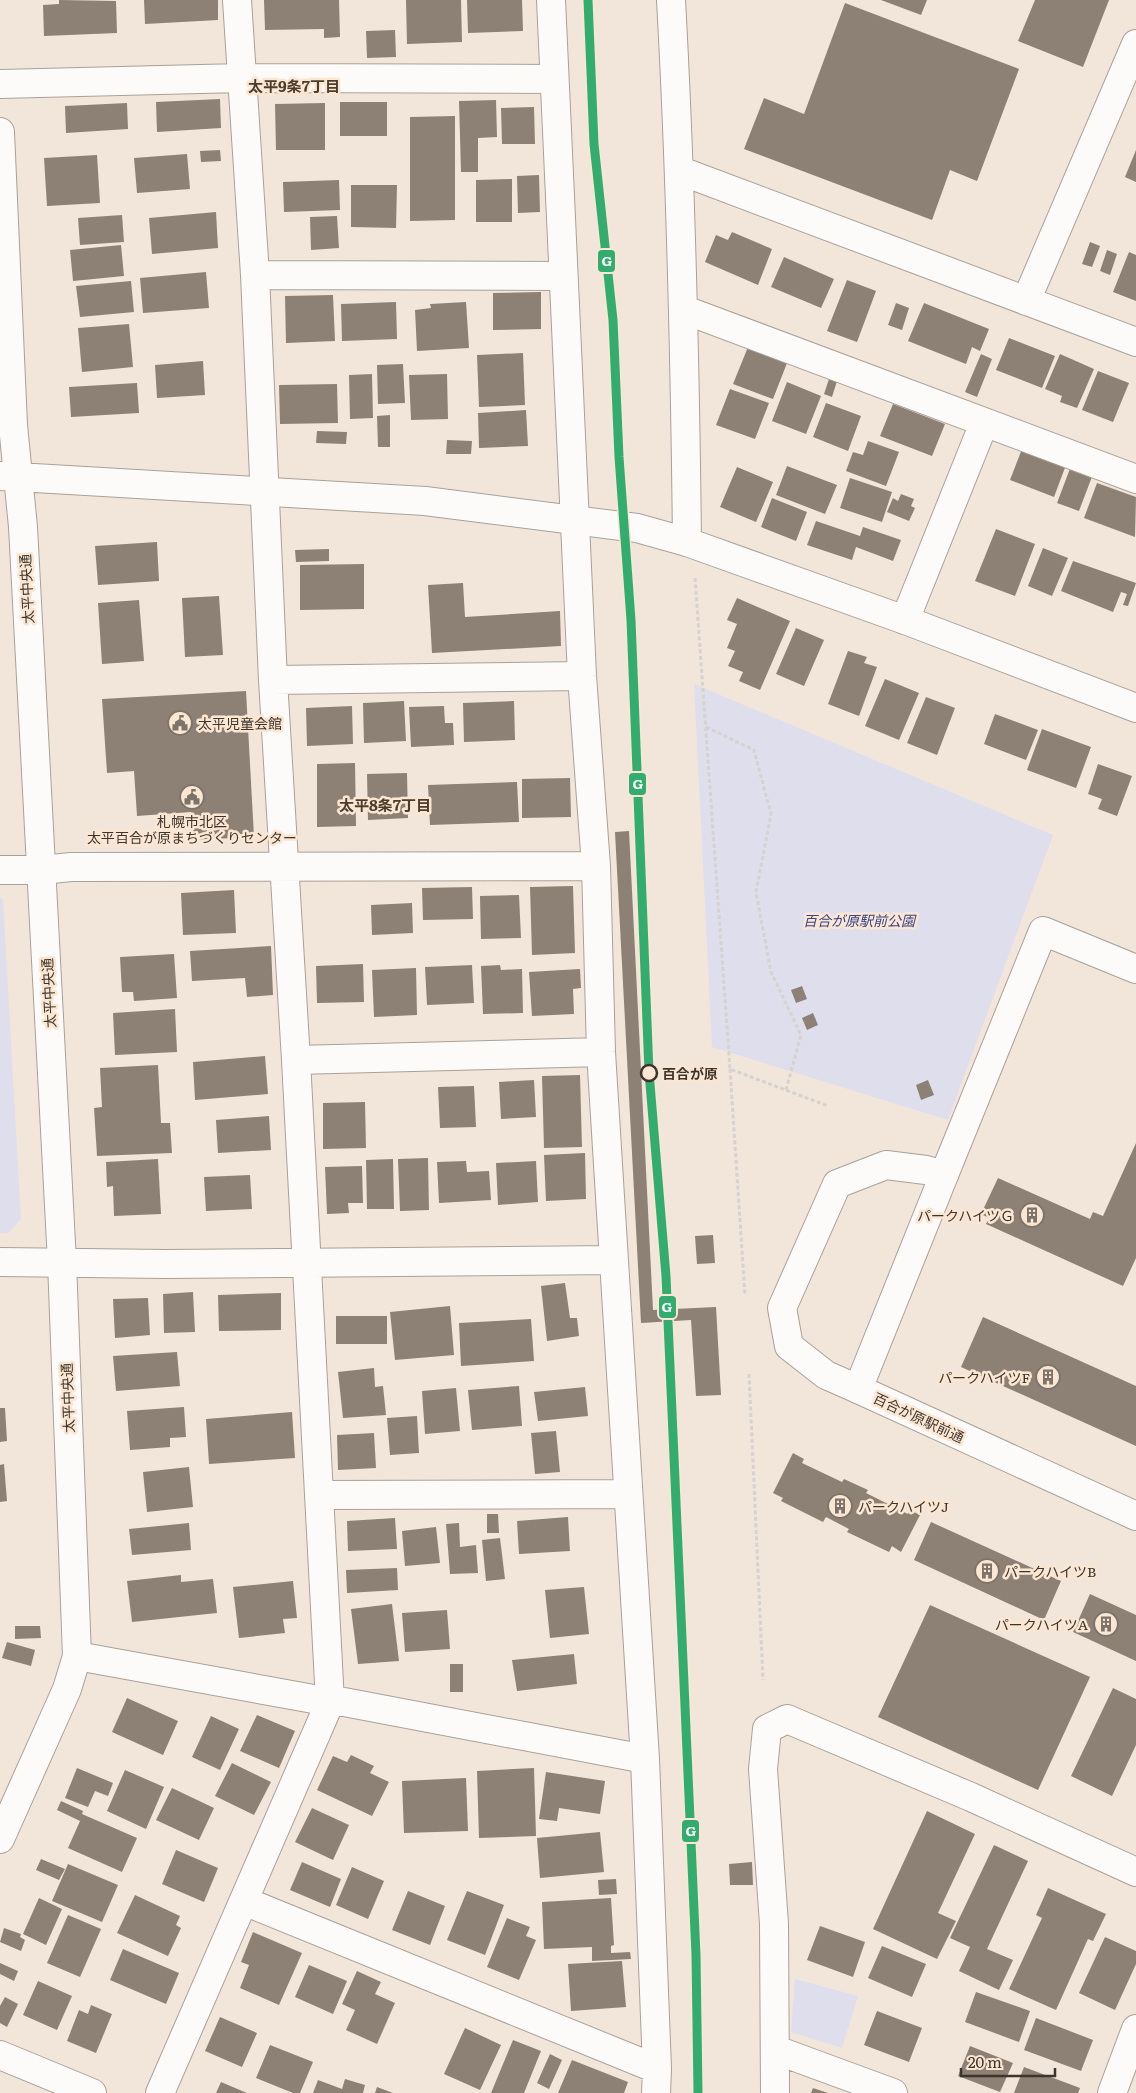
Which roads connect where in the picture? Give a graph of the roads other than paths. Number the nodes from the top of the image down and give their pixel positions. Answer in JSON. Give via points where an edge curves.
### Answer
{"nodes":[{"id":1,"x":237,"y":0,"type":"edge"},
{"id":2,"x":551,"y":0,"type":"edge"},
{"id":3,"x":671,"y":0,"type":"edge"},
{"id":4,"x":1136,"y":44,"type":"edge"},
{"id":5,"x":241,"y":78,"type":"junction"},
{"id":6,"x":554,"y":79,"type":"junction"},
{"id":7,"x":0,"y":84,"type":"edge"},
{"id":8,"x":0,"y":132,"type":"edge"},
{"id":9,"x":681,"y":171,"type":"junction"},
{"id":10,"x":255,"y":275,"type":"junction"},
{"id":11,"x":562,"y":276,"type":"junction"},
{"id":12,"x":1026,"y":300,"type":"junction"},
{"id":13,"x":685,"y":310,"type":"junction"},
{"id":14,"x":1136,"y":342,"type":"edge"},
{"id":15,"x":984,"y":423,"type":"junction"},
{"id":16,"x":8,"y":475,"type":"edge"},
{"id":17,"x":1136,"y":479,"type":"edge"},
{"id":18,"x":265,"y":492,"type":"junction"},
{"id":19,"x":575,"y":520,"type":"junction"},
{"id":20,"x":687,"y":542,"type":"junction"},
{"id":21,"x":905,"y":620,"type":"junction"},
{"id":22,"x":582,"y":676,"type":"junction"},
{"id":23,"x":273,"y":680,"type":"junction"},
{"id":24,"x":1136,"y":708,"type":"edge"},
{"id":25,"x":596,"y":866,"type":"junction"},
{"id":26,"x":285,"y":868,"type":"junction"},
{"id":27,"x":0,"y":870,"type":"edge"},
{"id":28,"x":42,"y":870,"type":"junction"},
{"id":29,"x":1136,"y":969,"type":"edge"},
{"id":30,"x":601,"y":1052,"type":"junction"},
{"id":31,"x":296,"y":1060,"type":"junction"},
{"id":32,"x":944,"y":1175,"type":"junction"},
{"id":33,"x":613,"y":1260,"type":"junction"},
{"id":34,"x":0,"y":1262,"type":"edge"},
{"id":35,"x":62,"y":1262,"type":"junction"},
{"id":36,"x":306,"y":1264,"type":"junction"},
{"id":37,"x":858,"y":1389,"type":"junction"},
{"id":38,"x":628,"y":1494,"type":"junction"},
{"id":39,"x":319,"y":1495,"type":"junction"},
{"id":40,"x":1136,"y":1516,"type":"edge"},
{"id":41,"x":77,"y":1656,"type":"junction"},
{"id":42,"x":330,"y":1702,"type":"junction"},
{"id":43,"x":645,"y":1759,"type":"junction"},
{"id":44,"x":0,"y":1839,"type":"edge"},
{"id":45,"x":1136,"y":1872,"type":"edge"},
{"id":46,"x":244,"y":1901,"type":"junction"},
{"id":47,"x":1136,"y":2029,"type":"edge"},
{"id":48,"x":776,"y":2050,"type":"junction"},
{"id":49,"x":0,"y":2055,"type":"edge"},
{"id":50,"x":657,"y":2081,"type":"edge"},
{"id":51,"x":92,"y":2093,"type":"edge"},
{"id":52,"x":160,"y":2093,"type":"edge"},
{"id":53,"x":775,"y":2093,"type":"edge"},
{"id":54,"x":893,"y":2093,"type":"edge"},
{"id":55,"x":1112,"y":2093,"type":"edge"}],
"edges":[{"from":1,"to":5,"type":"street"},
{"from":2,"to":6,"type":"street"},
{"from":3,"to":9,"type":"street"},
{"from":4,"to":12,"type":"street"},
{"from":5,"to":6,"type":"street"},
{"from":5,"to":7,"type":"street"},
{"from":5,"to":10,"type":"street"},
{"from":6,"to":11,"type":"street"},
{"from":8,"to":16,"type":"street","name":"太平中央通"},
{"from":9,"to":12,"type":"street"},
{"from":9,"to":13,"type":"street"},
{"from":10,"to":11,"type":"street"},
{"from":10,"to":18,"type":"street"},
{"from":11,"to":19,"type":"street"},
{"from":12,"to":14,"type":"street"},
{"from":13,"to":15,"type":"street"},
{"from":13,"to":20,"type":"street"},
{"from":15,"to":17,"type":"street"},
{"from":15,"to":21,"type":"street"},
{"from":16,"to":18,"type":"street"},
{"from":16,"to":28,"type":"street","name":"太平中央通","via":[[23,527]]},
{"from":18,"to":19,"type":"street","via":[[425,501]]},
{"from":18,"to":23,"type":"street"},
{"from":19,"to":20,"type":"street","via":[[638,528]]},
{"from":19,"to":22,"type":"street"},
{"from":20,"to":21,"type":"street"},
{"from":21,"to":24,"type":"street"},
{"from":22,"to":23,"type":"street"},
{"from":22,"to":25,"type":"street"},
{"from":23,"to":26,"type":"street"},
{"from":25,"to":26,"type":"street"},
{"from":25,"to":30,"type":"street"},
{"from":26,"to":28,"type":"street","via":[[71,867]]},
{"from":26,"to":31,"type":"street"},
{"from":27,"to":28,"type":"street"},
{"from":28,"to":35,"type":"street","name":"太平中央通"},
{"from":29,"to":32,"type":"street","name":"百合が原駅前通","via":[[1043,931]]},
{"from":30,"to":31,"type":"street"},
{"from":30,"to":33,"type":"street"},
{"from":31,"to":36,"type":"street"},
{"from":32,"to":37,"type":"street","name":"百合が原駅前通"},
{"from":32,"to":37,"type":"street","via":[[886,1165],[837,1184],[797,1270],[782,1308],[789,1346],[826,1375]]},
{"from":33,"to":36,"type":"street"},
{"from":33,"to":38,"type":"street"},
{"from":34,"to":35,"type":"street"},
{"from":35,"to":36,"type":"street"},
{"from":35,"to":41,"type":"street","name":"太平中央通"},
{"from":36,"to":39,"type":"street"},
{"from":37,"to":40,"type":"street","name":"百合が原駅前通"},
{"from":38,"to":39,"type":"street"},
{"from":38,"to":43,"type":"street"},
{"from":39,"to":42,"type":"street"},
{"from":41,"to":42,"type":"street"},
{"from":41,"to":44,"type":"street","name":"太平中央通","via":[[67,1689]]},
{"from":42,"to":43,"type":"street"},
{"from":42,"to":46,"type":"street"},
{"from":43,"to":50,"type":"street"},
{"from":45,"to":48,"type":"street","via":[[787,1719],[767,1729],[764,1769],[774,1924]]},
{"from":46,"to":50,"type":"street"},
{"from":46,"to":52,"type":"street"},
{"from":47,"to":55,"type":"street"},
{"from":48,"to":53,"type":"street"},
{"from":48,"to":54,"type":"street"},
{"from":49,"to":51,"type":"street"}]}
